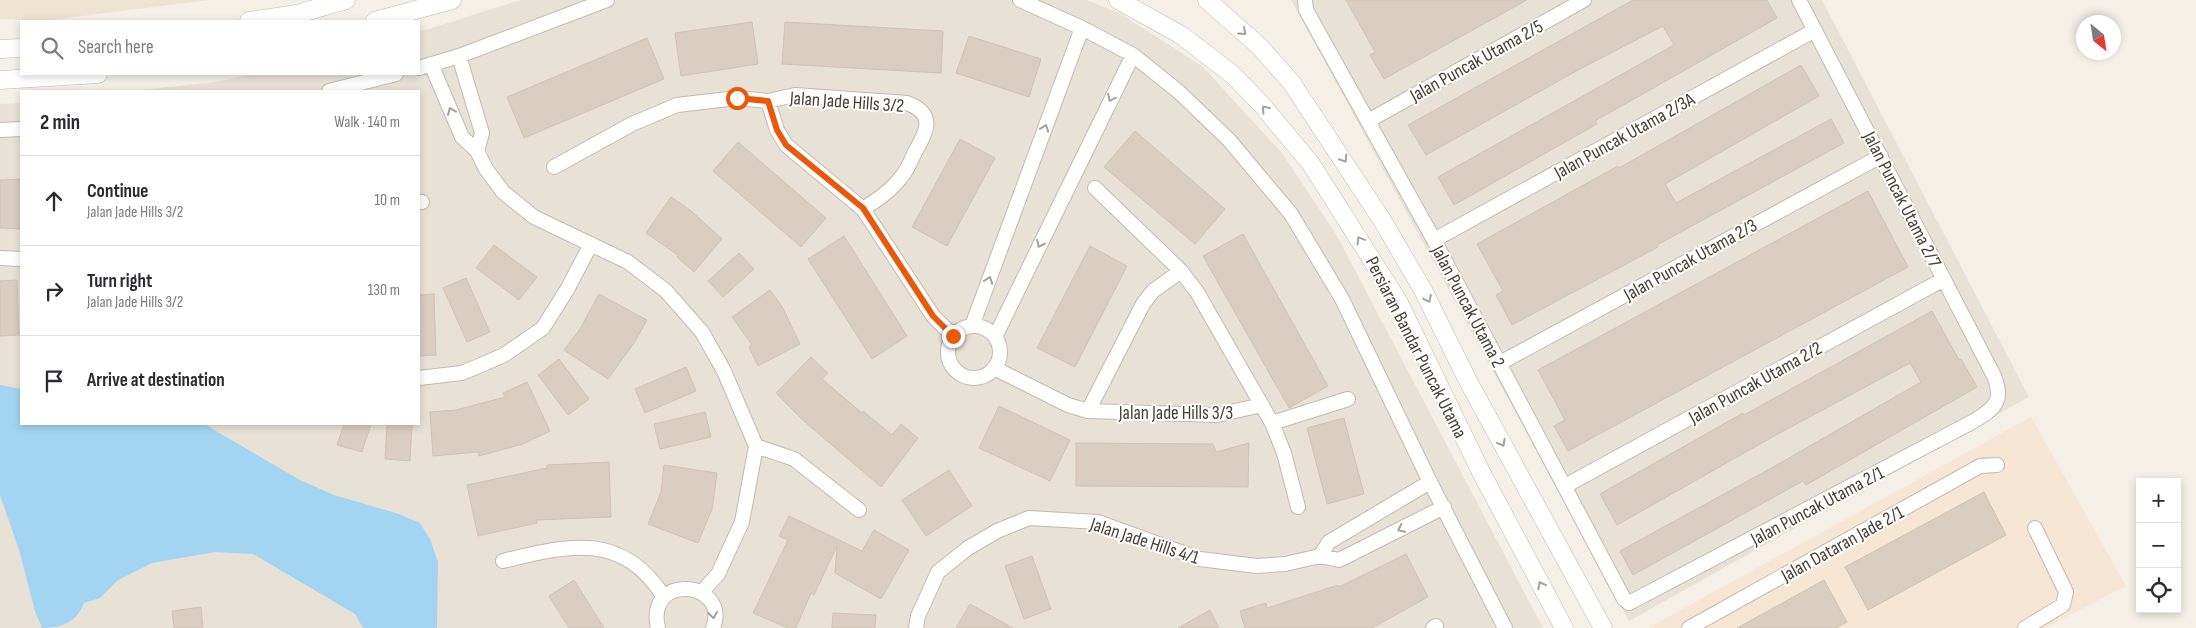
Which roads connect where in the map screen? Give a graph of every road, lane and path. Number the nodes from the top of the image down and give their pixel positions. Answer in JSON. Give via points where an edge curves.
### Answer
{"nodes":[{"id":1,"x":346,"y":0,"type":"edge"},
{"id":2,"x":452,"y":0,"type":"edge"},
{"id":3,"x":607,"y":0,"type":"edge"},
{"id":4,"x":1020,"y":0,"type":"edge"},
{"id":5,"x":1118,"y":0,"type":"edge"},
{"id":6,"x":1207,"y":0,"type":"edge"},
{"id":7,"x":1584,"y":0,"type":"edge"},
{"id":8,"x":1799,"y":0,"type":"edge"},
{"id":9,"x":1305,"y":5,"type":"edge"},
{"id":10,"x":257,"y":20,"type":"edge"},
{"id":11,"x":379,"y":20,"type":"edge"},
{"id":12,"x":1082,"y":28,"type":"junction"},
{"id":13,"x":1815,"y":30,"type":"junction"},
{"id":14,"x":20,"y":48,"type":"edge"},
{"id":15,"x":0,"y":49,"type":"edge"},
{"id":16,"x":1133,"y":55,"type":"junction"},
{"id":17,"x":459,"y":56,"type":"junction"},
{"id":18,"x":425,"y":66,"type":"edge"},
{"id":19,"x":82,"y":75,"type":"edge"},
{"id":20,"x":392,"y":75,"type":"edge"},
{"id":21,"x":0,"y":80,"type":"edge"},
{"id":22,"x":333,"y":90,"type":"edge"},
{"id":23,"x":768,"y":101,"type":"junction"},
{"id":24,"x":1368,"y":121,"type":"junction"},
{"id":25,"x":0,"y":130,"type":"edge"},
{"id":26,"x":20,"y":130,"type":"edge"},
{"id":27,"x":477,"y":151,"type":"junction"},
{"id":28,"x":1881,"y":156,"type":"junction"},
{"id":29,"x":554,"y":166,"type":"dead end"},
{"id":30,"x":1095,"y":188,"type":"dead end"},
{"id":31,"x":863,"y":208,"type":"junction"},
{"id":32,"x":1434,"y":240,"type":"junction"},
{"id":33,"x":590,"y":244,"type":"junction"},
{"id":34,"x":0,"y":258,"type":"edge"},
{"id":35,"x":20,"y":259,"type":"edge"},
{"id":36,"x":1180,"y":271,"type":"junction"},
{"id":37,"x":1944,"y":279,"type":"junction"},
{"id":38,"x":972,"y":326,"type":"junction"},
{"id":39,"x":953,"y":336,"type":"junction"},
{"id":40,"x":995,"y":337,"type":"junction"},
{"id":41,"x":1500,"y":363,"type":"junction"},
{"id":42,"x":994,"y":368,"type":"junction"},
{"id":43,"x":420,"y":378,"type":"edge"},
{"id":44,"x":1348,"y":399,"type":"dead end"},
{"id":45,"x":1998,"y":400,"type":"joint"},
{"id":46,"x":1262,"y":405,"type":"junction"},
{"id":47,"x":1088,"y":411,"type":"junction"},
{"id":48,"x":1272,"y":423,"type":"junction"},
{"id":49,"x":756,"y":446,"type":"junction"},
{"id":50,"x":1997,"y":465,"type":"dead end"},
{"id":51,"x":1430,"y":482,"type":"junction"},
{"id":52,"x":1565,"y":486,"type":"junction"},
{"id":53,"x":1298,"y":507,"type":"dead end"},
{"id":54,"x":1444,"y":507,"type":"junction"},
{"id":55,"x":859,"y":510,"type":"dead end"},
{"id":56,"x":2035,"y":528,"type":"dead end"},
{"id":57,"x":1320,"y":556,"type":"junction"},
{"id":58,"x":503,"y":561,"type":"dead end"},
{"id":59,"x":1582,"y":585,"type":"junction"},
{"id":60,"x":702,"y":592,"type":"junction"},
{"id":61,"x":664,"y":597,"type":"junction"},
{"id":62,"x":1629,"y":603,"type":"joint"},
{"id":63,"x":658,"y":628,"type":"edge"},
{"id":64,"x":713,"y":628,"type":"edge"},
{"id":65,"x":916,"y":628,"type":"edge"},
{"id":66,"x":1505,"y":628,"type":"edge"},
{"id":67,"x":1564,"y":628,"type":"edge"},
{"id":68,"x":1603,"y":628,"type":"edge"},
{"id":69,"x":1609,"y":628,"type":"edge"},
{"id":70,"x":1689,"y":628,"type":"edge"},
{"id":71,"x":2025,"y":628,"type":"edge"}],
"edges":[{"from":1,"to":10,"type":"street","via":[[297,14]]},
{"from":2,"to":11,"type":"street"},
{"from":3,"to":17,"type":"street"},
{"from":4,"to":12,"type":"street"},
{"from":67,"to":5,"type":"street","name":"Persiaran Bandar Puncak Utama","one_way":true,"via":[[1482,474],[1398,302],[1311,164],[1233,75],[1181,35]]},
{"from":6,"to":59,"type":"street","name":"Persiaran Bandar Puncak Utama","one_way":true,"via":[[1259,46],[1291,82],[1337,148],[1423,290],[1468,381]]},
{"from":7,"to":24,"type":"street","name":"Jalan Puncak Utama 2/5"},
{"from":8,"to":13,"type":"street","name":"Jalan Puncak Utama 2/7"},
{"from":9,"to":24,"type":"street","name":"Jalan Puncak Utama 2"},
{"from":12,"to":16,"type":"street"},
{"from":38,"to":12,"type":"street","one_way":true},
{"from":13,"to":28,"type":"street","name":"Jalan Puncak Utama 2/7"},
{"from":13,"to":32,"type":"street","name":"Jalan Puncak Utama 2/3A"},
{"from":14,"to":15,"type":"street"},
{"from":16,"to":40,"type":"street","one_way":true},
{"from":16,"to":51,"type":"street","via":[[1230,140],[1291,214],[1342,298]]},
{"from":17,"to":18,"type":"street"},
{"from":17,"to":27,"type":"street","via":[[482,133]]},
{"from":27,"to":18,"type":"street","one_way":true,"via":[[462,137]]},
{"from":19,"to":21,"type":"street"},
{"from":20,"to":22,"type":"street"},
{"from":23,"to":29,"type":"street","name":"Jalan Jade Hills 3/2","via":[[737,98],[678,106],[632,124]]},
{"from":23,"to":31,"type":"street","name":"Jalan Jade Hills 3/2","via":[[777,130],[786,145]]},
{"from":23,"to":31,"type":"street","name":"Jalan Jade Hills 3/2","via":[[795,95],[907,104],[925,115],[927,126],[923,138],[902,177],[881,197]]},
{"from":24,"to":32,"type":"street","name":"Jalan Puncak Utama 2"},
{"from":25,"to":26,"type":"street"},
{"from":27,"to":33,"type":"street","via":[[503,192],[534,217]]},
{"from":28,"to":37,"type":"street","name":"Jalan Puncak Utama 2/7"},
{"from":28,"to":41,"type":"street","name":"Jalan Puncak Utama 2/3"},
{"from":30,"to":36,"type":"street","name":"Jalan Jade Hills 3/3"},
{"from":31,"to":39,"type":"street","name":"Jalan Jade Hills 3/2","via":[[933,316]]},
{"from":32,"to":41,"type":"street","name":"Jalan Puncak Utama 2"},
{"from":33,"to":43,"type":"street","via":[[543,328],[504,355],[462,373]]},
{"from":33,"to":49,"type":"street","via":[[628,262],[666,291],[702,332],[724,371]]},
{"from":34,"to":35,"type":"street"},
{"from":36,"to":46,"type":"street","name":"Jalan Jade Hills 3/3","via":[[1197,292]]},
{"from":36,"to":47,"type":"street","name":"Jalan Jade Hills 3/3","via":[[1153,291],[1143,304]]},
{"from":37,"to":45,"type":"street","name":"Jalan Puncak Utama 2/7","via":[[1994,376],[1999,388]]},
{"from":37,"to":52,"type":"street","name":"Jalan Puncak Utama 2/2"},
{"from":38,"to":39,"type":"street"},
{"from":38,"to":40,"type":"street","via":[[981,327]]},
{"from":39,"to":42,"type":"street","via":[[949,343],[949,359],[958,372],[973,378],[981,377]]},
{"from":40,"to":42,"type":"street","via":[[1000,352]]},
{"from":41,"to":52,"type":"street","name":"Jalan Puncak Utama 2"},
{"from":42,"to":47,"type":"street","name":"Jalan Jade Hills 3/3"},
{"from":44,"to":48,"type":"street"},
{"from":45,"to":62,"type":"street","name":"Jalan Puncak Utama 2/1","via":[[1990,412],[1974,421]]},
{"from":46,"to":47,"type":"street","name":"Jalan Jade Hills 3/3","via":[[1217,415]]},
{"from":46,"to":48,"type":"street","name":"Jalan Jade Hills 3/3"},
{"from":48,"to":53,"type":"street","name":"Jalan Jade Hills 3/3","via":[[1284,453]]},
{"from":49,"to":55,"type":"street","via":[[794,458]]},
{"from":49,"to":60,"type":"street","via":[[742,522],[718,574]]},
{"from":50,"to":70,"type":"street","name":"Jalan Dataran Jade 2/1","via":[[1980,466]]},
{"from":51,"to":54,"type":"street"},
{"from":51,"to":57,"type":"street","via":[[1329,542]]},
{"from":52,"to":62,"type":"street","name":"Jalan Puncak Utama 2"},
{"from":54,"to":57,"type":"street","name":"Jalan Jade Hills 4/1","one_way":true,"via":[[1339,560]]},
{"from":54,"to":66,"type":"street"},
{"from":56,"to":71,"type":"street","via":[[2066,592],[2063,605]]},
{"from":57,"to":65,"type":"street","name":"Jalan Jade Hills 4/1","via":[[1257,566],[1200,559],[1098,522],[1028,518],[968,548],[938,572],[918,616]]},
{"from":58,"to":61,"type":"street","via":[[558,548],[586,546],[606,550],[636,563]]},
{"from":59,"to":68,"type":"street","name":"Persiaran Bandar Puncak Utama"},
{"from":59,"to":69,"type":"street"},
{"from":60,"to":61,"type":"street","via":[[676,589]]},
{"from":60,"to":64,"type":"street","one_way":true,"via":[[711,601],[715,613]]},
{"from":61,"to":63,"type":"street","via":[[658,606]]}]}
